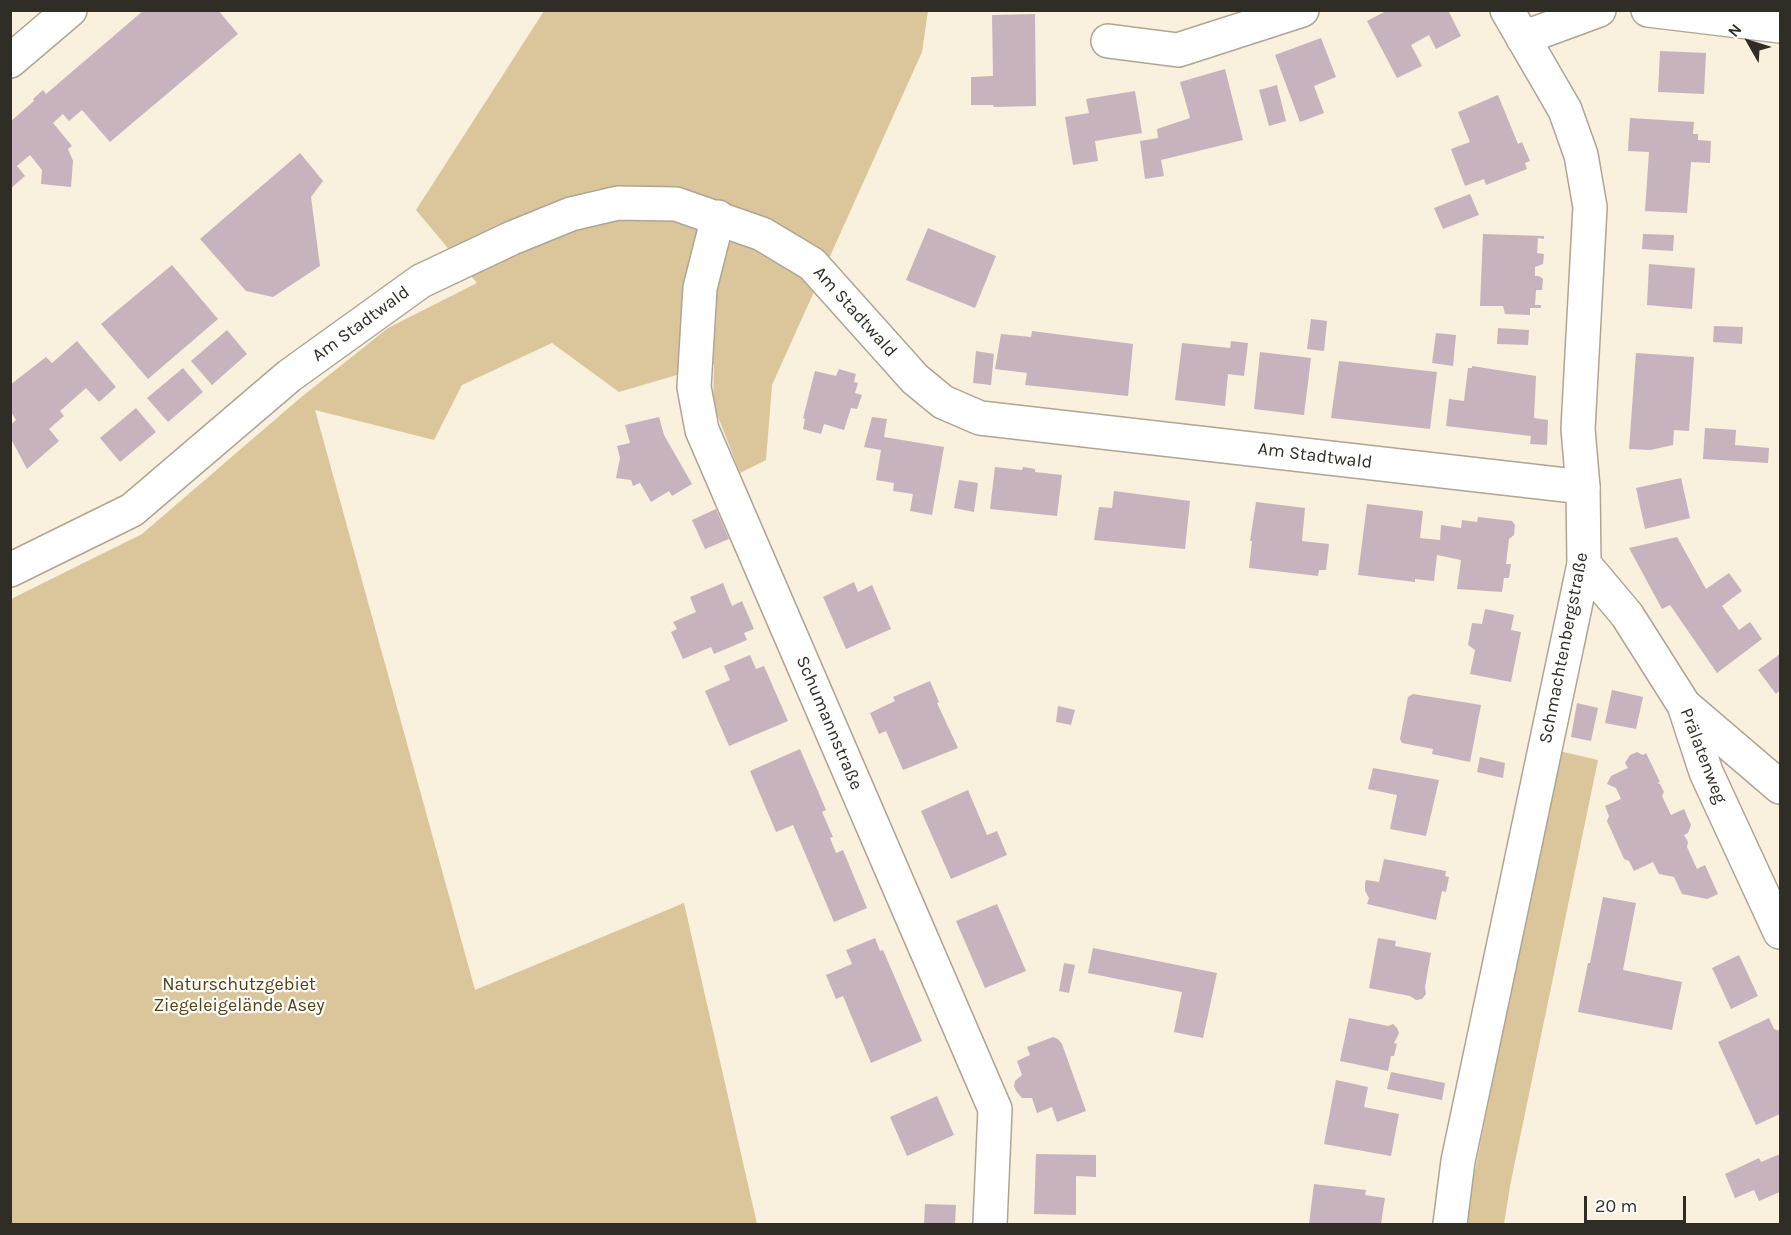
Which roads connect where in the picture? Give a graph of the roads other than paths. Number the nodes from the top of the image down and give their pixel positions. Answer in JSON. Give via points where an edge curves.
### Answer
{"nodes":[{"id":1,"x":70,"y":10,"type":"edge"},
{"id":2,"x":1302,"y":10,"type":"edge"},
{"id":3,"x":1507,"y":10,"type":"edge"},
{"id":4,"x":1599,"y":10,"type":"edge"},
{"id":5,"x":1648,"y":10,"type":"edge"},
{"id":6,"x":1780,"y":26,"type":"edge"},
{"id":7,"x":1523,"y":38,"type":"junction"},
{"id":8,"x":1108,"y":41,"type":"dead end"},
{"id":9,"x":10,"y":62,"type":"edge"},
{"id":10,"x":718,"y":217,"type":"junction"},
{"id":11,"x":1583,"y":488,"type":"junction"},
{"id":12,"x":1584,"y":564,"type":"junction"},
{"id":13,"x":10,"y":570,"type":"edge"},
{"id":14,"x":1684,"y":705,"type":"junction"},
{"id":15,"x":1780,"y":787,"type":"edge"},
{"id":16,"x":1780,"y":932,"type":"edge"},
{"id":17,"x":990,"y":1224,"type":"edge"},
{"id":18,"x":1450,"y":1224,"type":"edge"}],
"edges":[{"from":1,"to":9,"type":"street"},
{"from":2,"to":8,"type":"street","via":[[1178,50]]},
{"from":3,"to":7,"type":"street","name":"Schmachtenbergstraße"},
{"from":4,"to":7,"type":"street"},
{"from":5,"to":6,"type":"street"},
{"from":7,"to":11,"type":"street","name":"Schmachtenbergstraße","via":[[1565,110],[1581,154],[1590,207],[1578,429]]},
{"from":10,"to":11,"type":"street","name":"Am Stadtwald","via":[[762,234],[812,264],[915,379],[943,402],[980,418]]},
{"from":10,"to":13,"type":"street","name":"Am Stadtwald","via":[[676,204],[618,203],[571,214],[421,281],[289,376],[132,510]]},
{"from":10,"to":17,"type":"street","name":"Schumannstraße","via":[[700,288],[694,387],[702,430],[994,1109]]},
{"from":11,"to":12,"type":"street","name":"Schmachtenbergstraße"},
{"from":12,"to":14,"type":"street","name":"Prälatenweg","via":[[1627,615]]},
{"from":12,"to":18,"type":"street","name":"Schmachtenbergstraße","via":[[1458,1161]]},
{"from":14,"to":15,"type":"street"},
{"from":14,"to":16,"type":"street","name":"Prälatenweg","via":[[1706,772]]}]}
